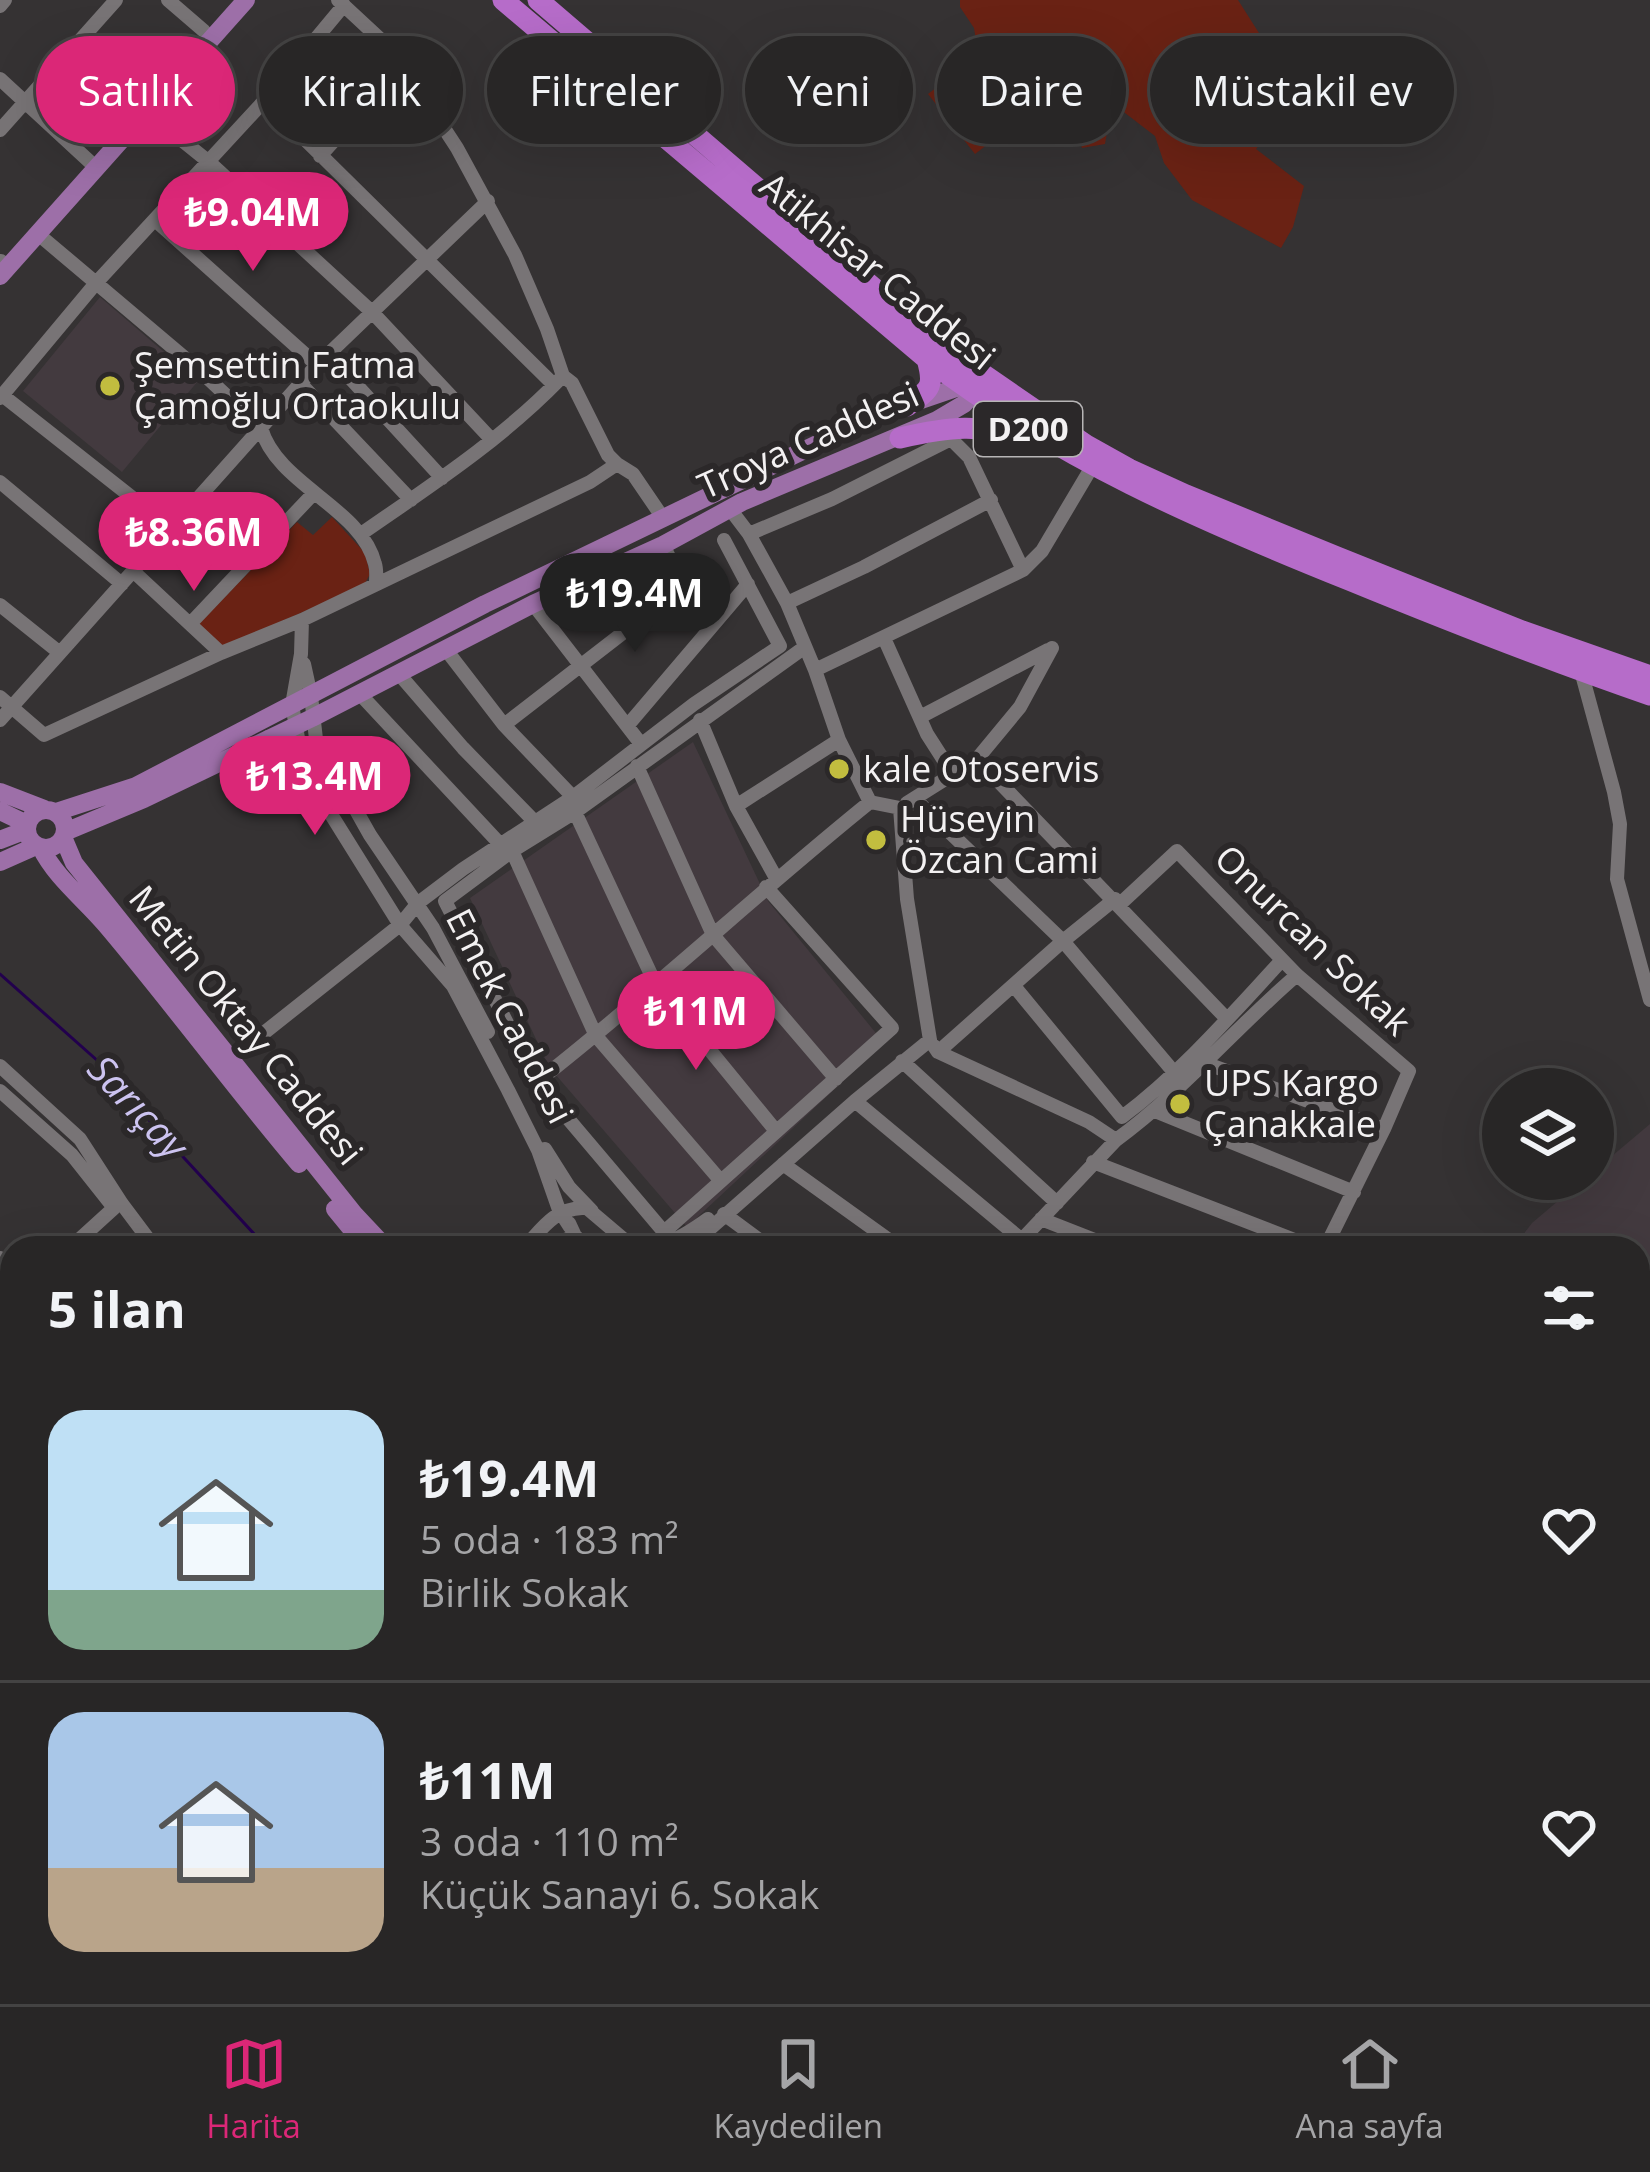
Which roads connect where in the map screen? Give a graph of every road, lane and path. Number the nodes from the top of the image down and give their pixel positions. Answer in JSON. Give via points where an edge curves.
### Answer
{"nodes":[{"id":1,"x":116,"y":0,"type":"edge"},
{"id":2,"x":168,"y":0,"type":"edge"},
{"id":3,"x":230,"y":0,"type":"edge"},
{"id":4,"x":246,"y":0,"type":"edge"},
{"id":5,"x":503,"y":0,"type":"edge"},
{"id":6,"x":538,"y":0,"type":"edge"},
{"id":7,"x":341,"y":3,"type":"edge"},
{"id":8,"x":205,"y":32,"type":"junction"},
{"id":9,"x":214,"y":36,"type":"edge"},
{"id":10,"x":315,"y":36,"type":"edge"},
{"id":11,"x":377,"y":36,"type":"edge"},
{"id":12,"x":0,"y":79,"type":"edge"},
{"id":13,"x":23,"y":101,"type":"junction"},
{"id":14,"x":259,"y":107,"type":"edge"},
{"id":15,"x":0,"y":130,"type":"edge"},
{"id":16,"x":118,"y":144,"type":"edge"},
{"id":17,"x":186,"y":144,"type":"edge"},
{"id":18,"x":308,"y":144,"type":"edge"},
{"id":19,"x":331,"y":144,"type":"edge"},
{"id":20,"x":453,"y":144,"type":"edge"},
{"id":21,"x":320,"y":156,"type":"junction"},
{"id":22,"x":90,"y":162,"type":"junction"},
{"id":23,"x":208,"y":162,"type":"junction"},
{"id":24,"x":488,"y":201,"type":"junction"},
{"id":25,"x":155,"y":220,"type":"junction"},
{"id":26,"x":38,"y":234,"type":"junction"},
{"id":27,"x":0,"y":261,"type":"edge"},
{"id":28,"x":428,"y":262,"type":"junction"},
{"id":29,"x":0,"y":276,"type":"edge"},
{"id":30,"x":96,"y":284,"type":"junction"},
{"id":31,"x":373,"y":313,"type":"junction"},
{"id":32,"x":323,"y":359,"type":"junction"},
{"id":33,"x":927,"y":359,"type":"junction"},
{"id":34,"x":558,"y":380,"type":"junction"},
{"id":35,"x":974,"y":382,"type":"junction"},
{"id":36,"x":301,"y":383,"type":"junction"},
{"id":37,"x":1,"y":396,"type":"edge"},
{"id":38,"x":907,"y":406,"type":"junction"},
{"id":39,"x":261,"y":428,"type":"junction"},
{"id":40,"x":900,"y":438,"type":"junction"},
{"id":41,"x":492,"y":440,"type":"junction"},
{"id":42,"x":1052,"y":445,"type":"junction"},
{"id":43,"x":617,"y":464,"type":"junction"},
{"id":44,"x":1093,"y":465,"type":"junction"},
{"id":45,"x":442,"y":478,"type":"junction"},
{"id":46,"x":0,"y":482,"type":"edge"},
{"id":47,"x":314,"y":493,"type":"junction"},
{"id":48,"x":410,"y":500,"type":"junction"},
{"id":49,"x":991,"y":500,"type":"junction"},
{"id":50,"x":730,"y":509,"type":"junction"},
{"id":51,"x":663,"y":518,"type":"junction"},
{"id":52,"x":172,"y":529,"type":"junction"},
{"id":53,"x":361,"y":534,"type":"junction"},
{"id":54,"x":749,"y":534,"type":"junction"},
{"id":55,"x":724,"y":540,"type":"dead end"},
{"id":56,"x":663,"y":545,"type":"junction"},
{"id":57,"x":1023,"y":570,"type":"junction"},
{"id":58,"x":133,"y":571,"type":"junction"},
{"id":59,"x":376,"y":583,"type":"junction"},
{"id":60,"x":122,"y":584,"type":"junction"},
{"id":61,"x":748,"y":584,"type":"junction"},
{"id":62,"x":787,"y":603,"type":"junction"},
{"id":63,"x":533,"y":604,"type":"junction"},
{"id":64,"x":0,"y":605,"type":"edge"},
{"id":65,"x":302,"y":620,"type":"junction"},
{"id":66,"x":190,"y":624,"type":"junction"},
{"id":67,"x":884,"y":638,"type":"junction"},
{"id":68,"x":805,"y":647,"type":"junction"},
{"id":69,"x":447,"y":651,"type":"junction"},
{"id":70,"x":60,"y":652,"type":"junction"},
{"id":71,"x":221,"y":653,"type":"junction"},
{"id":72,"x":303,"y":661,"type":"junction"},
{"id":73,"x":583,"y":665,"type":"junction"},
{"id":74,"x":815,"y":670,"type":"junction"},
{"id":75,"x":1581,"y":671,"type":"junction"},
{"id":76,"x":399,"y":674,"type":"junction"},
{"id":77,"x":1650,"y":676,"type":"edge"},
{"id":78,"x":340,"y":680,"type":"junction"},
{"id":79,"x":359,"y":693,"type":"junction"},
{"id":80,"x":1650,"y":695,"type":"edge"},
{"id":81,"x":6,"y":702,"type":"edge"},
{"id":82,"x":307,"y":711,"type":"junction"},
{"id":83,"x":920,"y":717,"type":"junction"},
{"id":84,"x":0,"y":720,"type":"edge"},
{"id":85,"x":700,"y":720,"type":"junction"},
{"id":86,"x":504,"y":724,"type":"junction"},
{"id":87,"x":628,"y":725,"type":"junction"},
{"id":88,"x":268,"y":737,"type":"junction"},
{"id":89,"x":839,"y":740,"type":"junction"},
{"id":90,"x":641,"y":744,"type":"junction"},
{"id":91,"x":977,"y":759,"type":"junction"},
{"id":92,"x":637,"y":766,"type":"junction"},
{"id":93,"x":304,"y":771,"type":"junction"},
{"id":94,"x":952,"y":773,"type":"junction"},
{"id":95,"x":0,"y":792,"type":"edge"},
{"id":96,"x":914,"y":799,"type":"junction"},
{"id":97,"x":870,"y":802,"type":"junction"},
{"id":98,"x":574,"y":804,"type":"junction"},
{"id":99,"x":736,"y":806,"type":"junction"},
{"id":100,"x":900,"y":808,"type":"junction"},
{"id":101,"x":0,"y":811,"type":"edge"},
{"id":102,"x":50,"y":811,"type":"junction"},
{"id":103,"x":534,"y":821,"type":"junction"},
{"id":104,"x":64,"y":835,"type":"junction"},
{"id":105,"x":33,"y":837,"type":"junction"},
{"id":106,"x":0,"y":840,"type":"edge"},
{"id":107,"x":506,"y":848,"type":"junction"},
{"id":108,"x":0,"y":862,"type":"edge"},
{"id":109,"x":771,"y":883,"type":"junction"},
{"id":110,"x":1118,"y":902,"type":"junction"},
{"id":111,"x":418,"y":903,"type":"junction"},
{"id":112,"x":400,"y":925,"type":"junction"},
{"id":113,"x":1650,"y":934,"type":"edge"},
{"id":114,"x":713,"y":935,"type":"junction"},
{"id":115,"x":1633,"y":938,"type":"junction"},
{"id":116,"x":1063,"y":941,"type":"junction"},
{"id":117,"x":1282,"y":960,"type":"junction"},
{"id":118,"x":1297,"y":975,"type":"junction"},
{"id":119,"x":655,"y":983,"type":"junction"},
{"id":120,"x":1014,"y":986,"type":"junction"},
{"id":121,"x":1650,"y":1000,"type":"edge"},
{"id":122,"x":1228,"y":1018,"type":"junction"},
{"id":123,"x":596,"y":1036,"type":"junction"},
{"id":124,"x":934,"y":1046,"type":"junction"},
{"id":125,"x":230,"y":1059,"type":"junction"},
{"id":126,"x":902,"y":1061,"type":"junction"},
{"id":127,"x":1202,"y":1062,"type":"junction"},
{"id":128,"x":0,"y":1066,"type":"edge"},
{"id":129,"x":1173,"y":1071,"type":"junction"},
{"id":130,"x":836,"y":1079,"type":"junction"},
{"id":131,"x":537,"y":1082,"type":"junction"},
{"id":132,"x":0,"y":1091,"type":"edge"},
{"id":133,"x":854,"y":1102,"type":"junction"},
{"id":134,"x":1155,"y":1111,"type":"junction"},
{"id":135,"x":1384,"y":1130,"type":"junction"},
{"id":136,"x":776,"y":1131,"type":"junction"},
{"id":137,"x":1116,"y":1140,"type":"junction"},
{"id":138,"x":1093,"y":1162,"type":"junction"},
{"id":139,"x":783,"y":1164,"type":"junction"},
{"id":140,"x":720,"y":1180,"type":"junction"},
{"id":141,"x":1354,"y":1192,"type":"junction"},
{"id":142,"x":1057,"y":1203,"type":"junction"},
{"id":143,"x":587,"y":1210,"type":"junction"},
{"id":144,"x":561,"y":1212,"type":"junction"},
{"id":145,"x":724,"y":1214,"type":"junction"},
{"id":146,"x":1041,"y":1219,"type":"junction"},
{"id":147,"x":572,"y":1232,"type":"junction"},
{"id":148,"x":83,"y":1236,"type":"edge"},
{"id":149,"x":145,"y":1236,"type":"edge"},
{"id":150,"x":357,"y":1236,"type":"edge"},
{"id":151,"x":375,"y":1236,"type":"edge"},
{"id":152,"x":535,"y":1236,"type":"edge"},
{"id":153,"x":565,"y":1236,"type":"edge"},
{"id":154,"x":576,"y":1236,"type":"edge"},
{"id":155,"x":620,"y":1236,"type":"edge"},
{"id":156,"x":683,"y":1236,"type":"edge"},
{"id":157,"x":701,"y":1236,"type":"edge"},
{"id":158,"x":754,"y":1236,"type":"edge"},
{"id":159,"x":883,"y":1236,"type":"edge"},
{"id":160,"x":1009,"y":1236,"type":"edge"},
{"id":161,"x":1025,"y":1236,"type":"edge"},
{"id":162,"x":1084,"y":1236,"type":"edge"},
{"id":163,"x":1285,"y":1236,"type":"edge"},
{"id":164,"x":1331,"y":1236,"type":"edge"}],
"edges":[{"from":1,"to":13,"type":"street"},
{"from":2,"to":8,"type":"street"},
{"from":3,"to":8,"type":"main road"},
{"from":4,"to":9,"type":"main road"},
{"from":5,"to":33,"type":"highway","name":"Atikhisar Caddesi","number":"D200"},
{"from":6,"to":35,"type":"highway","name":"Atikhisar Caddesi","number":"D200"},
{"from":7,"to":10,"type":"street"},
{"from":7,"to":11,"type":"street"},
{"from":8,"to":22,"type":"main road"},
{"from":12,"to":13,"type":"street"},
{"from":13,"to":15,"type":"street"},
{"from":13,"to":22,"type":"street"},
{"from":14,"to":23,"type":"street"},
{"from":16,"to":26,"type":"main road"},
{"from":17,"to":23,"type":"street"},
{"from":18,"to":21,"type":"street"},
{"from":19,"to":21,"type":"street"},
{"from":20,"to":24,"type":"street"},
{"from":21,"to":28,"type":"street"},
{"from":22,"to":27,"type":"main road"},
{"from":23,"to":25,"type":"street"},
{"from":23,"to":31,"type":"street"},
{"from":24,"to":28,"type":"street"},
{"from":24,"to":34,"type":"street","via":[[538,309]]},
{"from":25,"to":30,"type":"street"},
{"from":25,"to":32,"type":"street"},
{"from":26,"to":29,"type":"main road"},
{"from":26,"to":30,"type":"street"},
{"from":28,"to":31,"type":"street"},
{"from":28,"to":34,"type":"street"},
{"from":30,"to":37,"type":"street"},
{"from":30,"to":39,"type":"street"},
{"from":31,"to":32,"type":"street"},
{"from":31,"to":41,"type":"street"},
{"from":32,"to":36,"type":"street"},
{"from":32,"to":45,"type":"street"},
{"from":33,"to":35,"type":"highway","name":"Atikhisar Caddesi","number":"D200"},
{"from":33,"to":38,"type":"highway","via":[[928,391]]},
{"from":34,"to":41,"type":"street"},
{"from":34,"to":43,"type":"street","via":[[572,383]]},
{"from":35,"to":38,"type":"main road","name":"Troya Caddesi"},
{"from":35,"to":40,"type":"main road","name":"Troya Caddesi","via":[[937,421]]},
{"from":35,"to":42,"type":"highway","name":"Atikhisar Caddesi","number":"D200"},
{"from":35,"to":77,"type":"highway","name":"Atikhisar Caddesi","number":"D200","via":[[1186,495]]},
{"from":36,"to":39,"type":"street"},
{"from":36,"to":48,"type":"street"},
{"from":37,"to":52,"type":"street"},
{"from":38,"to":51,"type":"main road","name":"Troya Caddesi"},
{"from":39,"to":47,"type":"street"},
{"from":39,"to":52,"type":"street"},
{"from":40,"to":42,"type":"highway","via":[[966,426]]},
{"from":40,"to":50,"type":"main road","name":"Troya Caddesi"},
{"from":41,"to":45,"type":"street"},
{"from":42,"to":44,"type":"highway","name":"Atikhisar Caddesi","number":"D200"},
{"from":43,"to":51,"type":"street"},
{"from":43,"to":59,"type":"street"},
{"from":44,"to":57,"type":"street"},
{"from":44,"to":75,"type":"highway","name":"Atikhisar Caddesi","number":"D200","via":[[1230,533]]},
{"from":45,"to":48,"type":"street"},
{"from":46,"to":60,"type":"street"},
{"from":47,"to":53,"type":"street"},
{"from":47,"to":66,"type":"street"},
{"from":48,"to":53,"type":"street"},
{"from":49,"to":54,"type":"street","via":[[951,439]]},
{"from":49,"to":57,"type":"street"},
{"from":49,"to":62,"type":"street"},
{"from":50,"to":54,"type":"street"},
{"from":50,"to":56,"type":"main road","name":"Troya Caddesi"},
{"from":51,"to":78,"type":"main road","name":"Troya Caddesi"},
{"from":52,"to":58,"type":"street"},
{"from":53,"to":59,"type":"street"},
{"from":54,"to":62,"type":"street"},
{"from":55,"to":61,"type":"street"},
{"from":56,"to":63,"type":"main road","name":"Troya Caddesi"},
{"from":56,"to":73,"type":"street","via":[[674,568],[637,622]]},
{"from":57,"to":67,"type":"street"},
{"from":58,"to":60,"type":"street"},
{"from":58,"to":66,"type":"street"},
{"from":59,"to":65,"type":"street"},
{"from":60,"to":70,"type":"street"},
{"from":61,"to":87,"type":"street"},
{"from":61,"to":90,"type":"street","via":[[780,646]]},
{"from":62,"to":68,"type":"street"},
{"from":63,"to":69,"type":"main road","name":"Troya Caddesi"},
{"from":63,"to":73,"type":"street"},
{"from":64,"to":70,"type":"street"},
{"from":65,"to":71,"type":"street"},
{"from":65,"to":72,"type":"street"},
{"from":66,"to":71,"type":"street"},
{"from":67,"to":74,"type":"street"},
{"from":67,"to":83,"type":"street"},
{"from":68,"to":74,"type":"street"},
{"from":68,"to":85,"type":"street"},
{"from":69,"to":76,"type":"main road","name":"Troya Caddesi"},
{"from":69,"to":86,"type":"street"},
{"from":70,"to":81,"type":"street"},
{"from":71,"to":81,"type":"street","via":[[44,735]]},
{"from":72,"to":78,"type":"street"},
{"from":72,"to":82,"type":"street"},
{"from":73,"to":86,"type":"street"},
{"from":73,"to":87,"type":"street"},
{"from":74,"to":89,"type":"street"},
{"from":75,"to":80,"type":"highway","name":"Atikhisar Caddesi","number":"D200"},
{"from":75,"to":115,"type":"street","via":[[1614,792],[1617,879]]},
{"from":76,"to":79,"type":"main road","name":"Troya Caddesi"},
{"from":76,"to":103,"type":"street"},
{"from":78,"to":82,"type":"main road","name":"Troya Caddesi"},
{"from":79,"to":82,"type":"main road","name":"Troya Caddesi"},
{"from":79,"to":107,"type":"street"},
{"from":81,"to":84,"type":"street"},
{"from":82,"to":88,"type":"main road","name":"Troya Caddesi"},
{"from":82,"to":93,"type":"street","name":"Emek Caddesi"},
{"from":82,"to":102,"type":"main road","name":"Troya Caddesi","via":[[136,785]]},
{"from":82,"to":111,"type":"street","name":"Emek Caddesi","via":[[370,835]]},
{"from":83,"to":91,"type":"street","via":[[1052,648],[1020,707]]},
{"from":83,"to":94,"type":"street"},
{"from":85,"to":92,"type":"street"},
{"from":85,"to":99,"type":"street"},
{"from":86,"to":98,"type":"street"},
{"from":87,"to":90,"type":"street"},
{"from":88,"to":93,"type":"street"},
{"from":88,"to":104,"type":"main road","name":"Troya Caddesi"},
{"from":89,"to":97,"type":"street"},
{"from":89,"to":99,"type":"street"},
{"from":90,"to":98,"type":"street"},
{"from":91,"to":94,"type":"street"},
{"from":91,"to":110,"type":"street"},
{"from":92,"to":98,"type":"street"},
{"from":92,"to":114,"type":"street"},
{"from":93,"to":112,"type":"street","name":"Emek Caddesi"},
{"from":94,"to":96,"type":"street"},
{"from":95,"to":102,"type":"main road"},
{"from":96,"to":100,"type":"street"},
{"from":96,"to":116,"type":"street"},
{"from":97,"to":100,"type":"street"},
{"from":97,"to":109,"type":"street"},
{"from":98,"to":103,"type":"street"},
{"from":98,"to":107,"type":"street"},
{"from":98,"to":119,"type":"street"},
{"from":99,"to":109,"type":"street"},
{"from":100,"to":124,"type":"street"},
{"from":101,"to":105,"type":"main road"},
{"from":102,"to":104,"type":"main road","via":[[64,821]]},
{"from":102,"to":105,"type":"main road","via":[[33,814]]},
{"from":103,"to":107,"type":"street"},
{"from":104,"to":105,"type":"main road","via":[[56,845]]},
{"from":104,"to":125,"type":"main road","name":"Metin Oktay Caddesi","via":[[74,863]]},
{"from":105,"to":106,"type":"main road"},
{"from":105,"to":108,"type":"main road"},
{"from":105,"to":150,"type":"main road","name":"Metin Oktay Caddesi","via":[[52,870],[109,928]]},
{"from":107,"to":111,"type":"street"},
{"from":107,"to":123,"type":"street"},
{"from":107,"to":131,"type":"street","via":[[445,901]]},
{"from":109,"to":114,"type":"street"},
{"from":109,"to":130,"type":"street","via":[[892,1028]]},
{"from":110,"to":116,"type":"street"},
{"from":110,"to":117,"type":"street","name":"Onurcan Sokak","via":[[1178,851]]},
{"from":110,"to":122,"type":"street"},
{"from":111,"to":112,"type":"street"},
{"from":111,"to":143,"type":"street","name":"Emek Caddesi","via":[[550,1159]]},
{"from":112,"to":125,"type":"street"},
{"from":112,"to":144,"type":"street","name":"Emek Caddesi","via":[[453,986]]},
{"from":113,"to":115,"type":"street"},
{"from":114,"to":119,"type":"street"},
{"from":114,"to":130,"type":"street"},
{"from":115,"to":121,"type":"street"},
{"from":116,"to":120,"type":"street"},
{"from":116,"to":129,"type":"street"},
{"from":117,"to":118,"type":"street","name":"Onurcan Sokak"},
{"from":117,"to":122,"type":"street"},
{"from":118,"to":127,"type":"street"},
{"from":118,"to":135,"type":"street","name":"Onurcan Sokak","via":[[1409,1071]]},
{"from":119,"to":123,"type":"street"},
{"from":119,"to":136,"type":"street"},
{"from":120,"to":124,"type":"street"},
{"from":120,"to":129,"type":"street","via":[[1122,1117]]},
{"from":122,"to":129,"type":"street"},
{"from":123,"to":131,"type":"street"},
{"from":123,"to":140,"type":"street"},
{"from":124,"to":126,"type":"street"},
{"from":124,"to":137,"type":"street"},
{"from":125,"to":151,"type":"main road","name":"Metin Oktay Caddesi"},
{"from":126,"to":133,"type":"street"},
{"from":126,"to":142,"type":"street"},
{"from":127,"to":134,"type":"street"},
{"from":127,"to":135,"type":"street"},
{"from":128,"to":149,"type":"street","via":[[80,1139]]},
{"from":130,"to":136,"type":"street"},
{"from":131,"to":140,"type":"street","via":[[664,1232]]},
{"from":132,"to":148,"type":"street","via":[[72,1155],[114,1208]]},
{"from":133,"to":139,"type":"street"},
{"from":133,"to":160,"type":"street"},
{"from":134,"to":137,"type":"street"},
{"from":134,"to":141,"type":"street"},
{"from":135,"to":141,"type":"street"},
{"from":136,"to":140,"type":"street"},
{"from":137,"to":138,"type":"street"},
{"from":138,"to":142,"type":"street"},
{"from":138,"to":163,"type":"street"},
{"from":139,"to":145,"type":"street"},
{"from":139,"to":159,"type":"street"},
{"from":141,"to":164,"type":"street"},
{"from":142,"to":146,"type":"street"},
{"from":143,"to":144,"type":"street"},
{"from":143,"to":147,"type":"street","via":[[570,1216]]},
{"from":143,"to":155,"type":"street","name":"Emek Caddesi"},
{"from":144,"to":147,"type":"street","name":"Emek Caddesi"},
{"from":144,"to":152,"type":"street"},
{"from":145,"to":156,"type":"street"},
{"from":145,"to":157,"type":"street"},
{"from":145,"to":158,"type":"street"},
{"from":146,"to":161,"type":"street"},
{"from":146,"to":162,"type":"street"},
{"from":147,"to":153,"type":"street"},
{"from":147,"to":154,"type":"street","name":"Emek Caddesi"}]}
